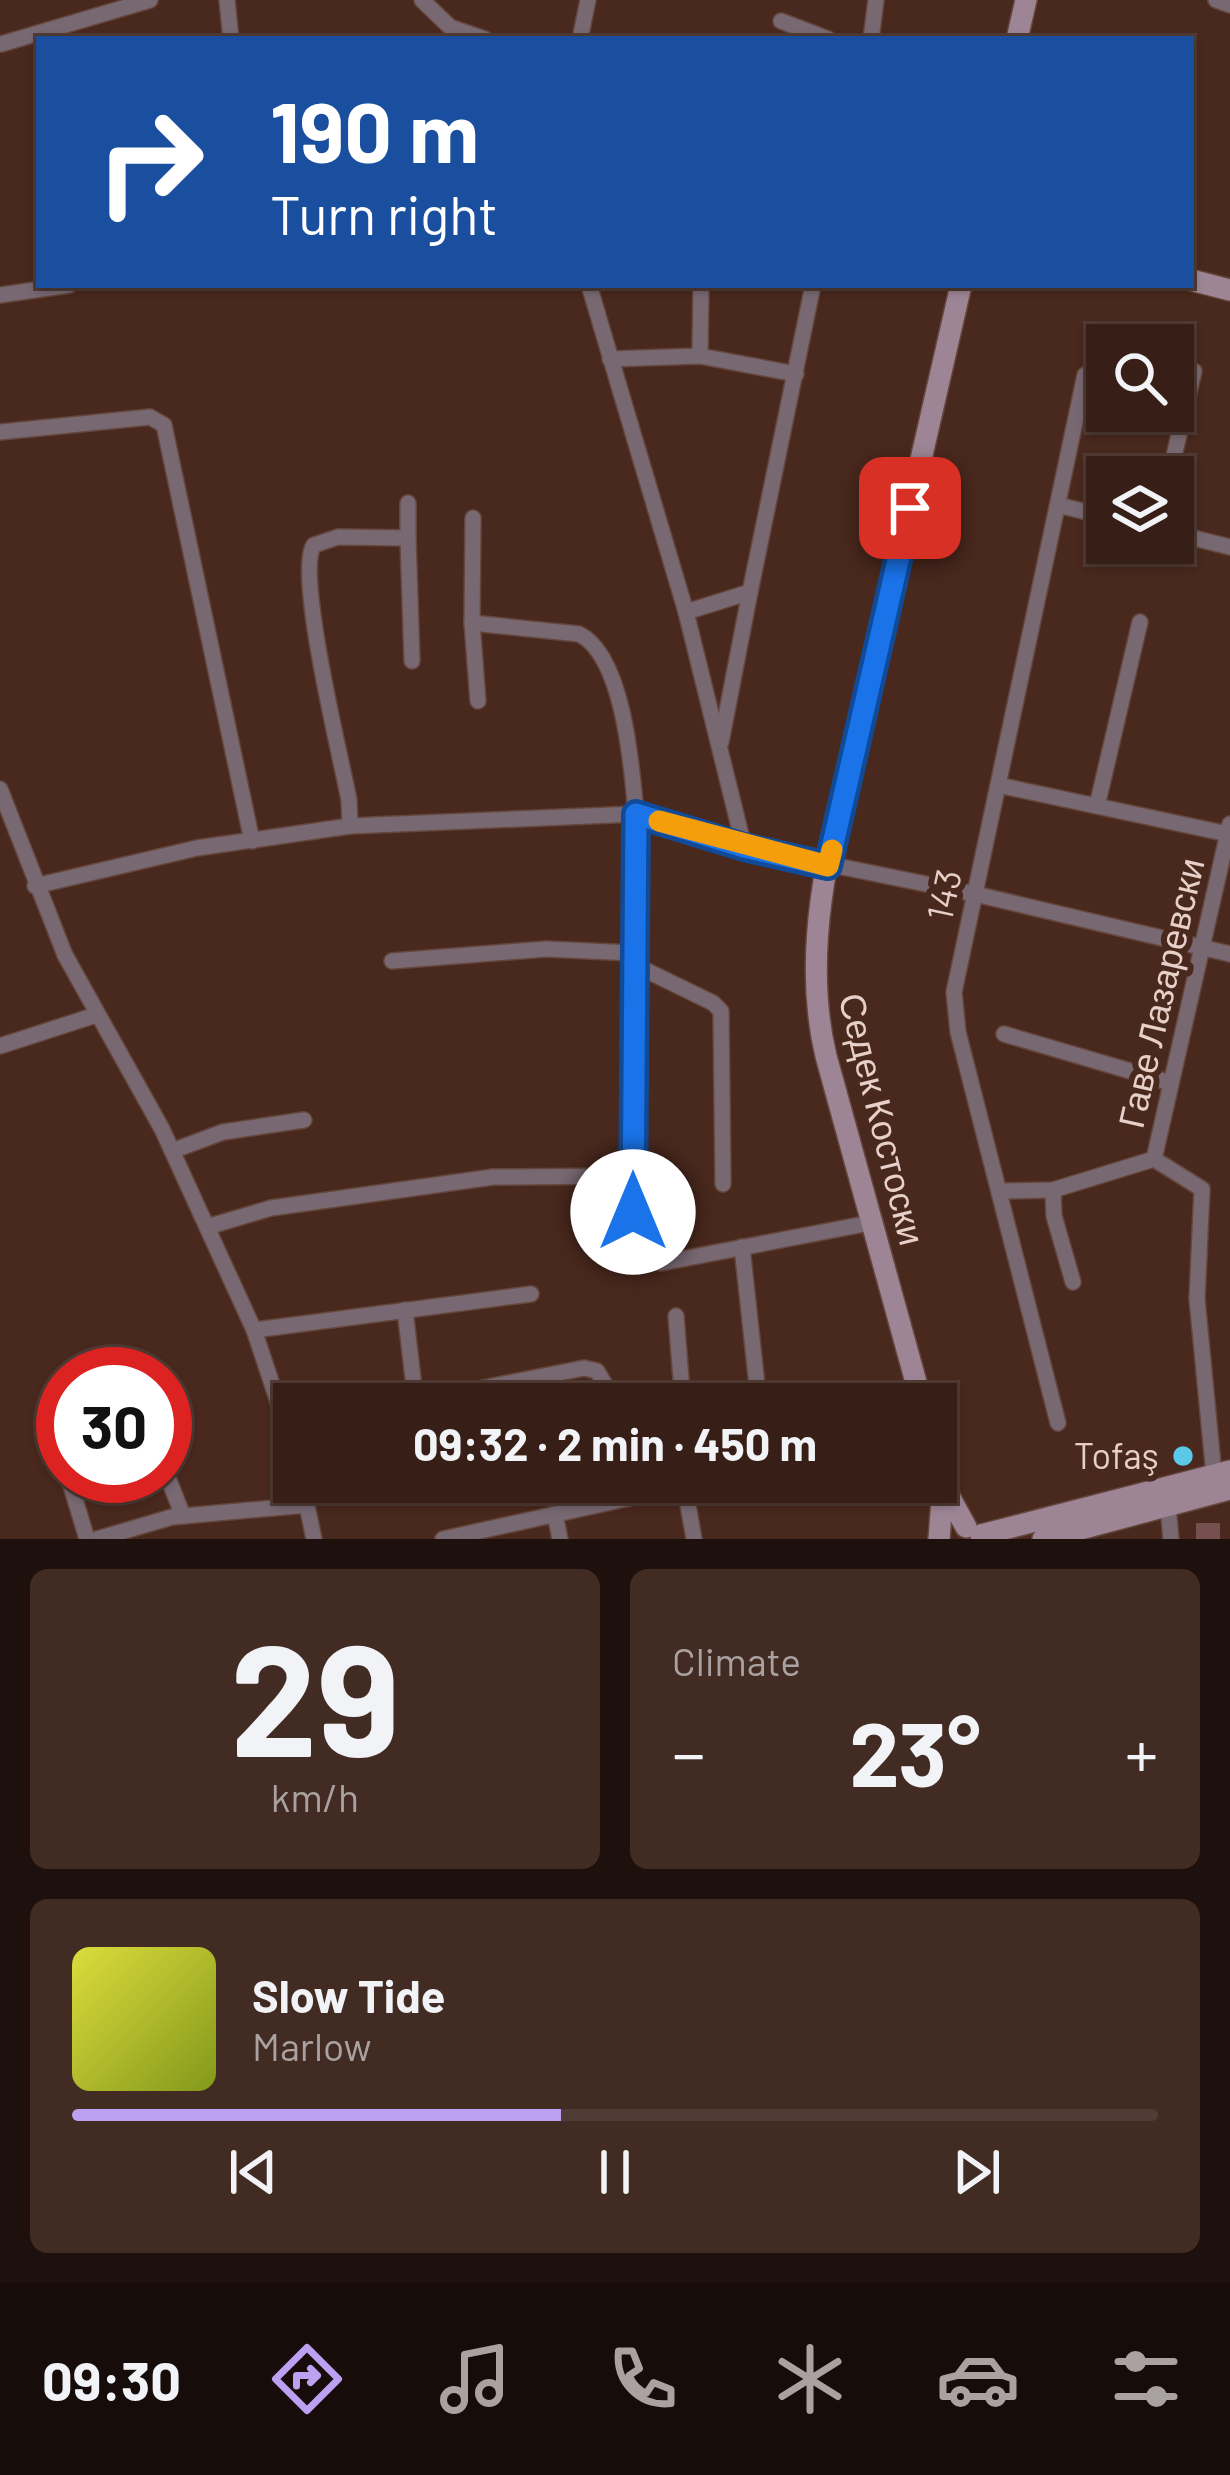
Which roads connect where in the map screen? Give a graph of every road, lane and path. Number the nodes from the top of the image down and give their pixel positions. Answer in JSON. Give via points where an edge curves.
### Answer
{"nodes":[{"id":1,"x":150,"y":0,"type":"edge"},
{"id":2,"x":227,"y":0,"type":"edge"},
{"id":3,"x":422,"y":0,"type":"edge"},
{"id":4,"x":588,"y":0,"type":"edge"},
{"id":5,"x":876,"y":0,"type":"edge"},
{"id":6,"x":1026,"y":0,"type":"edge"},
{"id":7,"x":1216,"y":0,"type":"edge"},
{"id":8,"x":1230,"y":5,"type":"edge"},
{"id":9,"x":781,"y":21,"type":"dead end"},
{"id":10,"x":231,"y":36,"type":"edge"},
{"id":11,"x":476,"y":36,"type":"edge"},
{"id":12,"x":581,"y":36,"type":"edge"},
{"id":13,"x":820,"y":36,"type":"edge"},
{"id":14,"x":871,"y":36,"type":"edge"},
{"id":15,"x":1018,"y":36,"type":"edge"},
{"id":16,"x":1,"y":44,"type":"edge"},
{"id":17,"x":1194,"y":281,"type":"edge"},
{"id":18,"x":48,"y":288,"type":"edge"},
{"id":19,"x":590,"y":288,"type":"edge"},
{"id":20,"x":701,"y":288,"type":"edge"},
{"id":21,"x":812,"y":288,"type":"edge"},
{"id":22,"x":960,"y":288,"type":"edge"},
{"id":23,"x":1230,"y":290,"type":"edge"},
{"id":24,"x":0,"y":295,"type":"edge"},
{"id":25,"x":700,"y":356,"type":"junction"},
{"id":26,"x":610,"y":358,"type":"junction"},
{"id":27,"x":796,"y":374,"type":"junction"},
{"id":28,"x":1085,"y":375,"type":"dead end"},
{"id":29,"x":0,"y":432,"type":"edge"},
{"id":30,"x":409,"y":503,"type":"dead end"},
{"id":31,"x":1058,"y":505,"type":"junction"},
{"id":32,"x":1086,"y":512,"type":"edge"},
{"id":33,"x":473,"y":518,"type":"dead end"},
{"id":34,"x":408,"y":538,"type":"junction"},
{"id":35,"x":1194,"y":539,"type":"edge"},
{"id":36,"x":1230,"y":548,"type":"edge"},
{"id":37,"x":750,"y":592,"type":"junction"},
{"id":38,"x":686,"y":612,"type":"junction"},
{"id":39,"x":1140,"y":622,"type":"dead end"},
{"id":40,"x":472,"y":623,"type":"junction"},
{"id":41,"x":412,"y":661,"type":"dead end"},
{"id":42,"x":707,"y":697,"type":"junction"},
{"id":43,"x":478,"y":700,"type":"dead end"},
{"id":44,"x":728,"y":700,"type":"junction"},
{"id":45,"x":720,"y":748,"type":"junction"},
{"id":46,"x":998,"y":785,"type":"junction"},
{"id":47,"x":0,"y":789,"type":"edge"},
{"id":48,"x":1097,"y":806,"type":"junction"},
{"id":49,"x":4,"y":814,"type":"edge"},
{"id":50,"x":636,"y":814,"type":"junction"},
{"id":51,"x":350,"y":826,"type":"junction"},
{"id":52,"x":1229,"y":829,"type":"edge"},
{"id":53,"x":253,"y":841,"type":"junction"},
{"id":54,"x":744,"y":847,"type":"junction"},
{"id":55,"x":828,"y":866,"type":"junction"},
{"id":56,"x":35,"y":886,"type":"junction"},
{"id":57,"x":975,"y":894,"type":"junction"},
{"id":58,"x":1202,"y":947,"type":"junction"},
{"id":59,"x":1230,"y":954,"type":"edge"},
{"id":60,"x":633,"y":958,"type":"junction"},
{"id":61,"x":392,"y":962,"type":"dead end"},
{"id":62,"x":96,"y":1015,"type":"junction"},
{"id":63,"x":1004,"y":1034,"type":"dead end"},
{"id":64,"x":0,"y":1046,"type":"edge"},
{"id":65,"x":1171,"y":1083,"type":"junction"},
{"id":66,"x":304,"y":1120,"type":"dead end"},
{"id":67,"x":172,"y":1151,"type":"junction"},
{"id":68,"x":1154,"y":1159,"type":"junction"},
{"id":69,"x":633,"y":1176,"type":"junction"},
{"id":70,"x":722,"y":1184,"type":"dead end"},
{"id":71,"x":1053,"y":1190,"type":"junction"},
{"id":72,"x":999,"y":1191,"type":"junction"},
{"id":73,"x":875,"y":1222,"type":"junction"},
{"id":74,"x":207,"y":1228,"type":"junction"},
{"id":75,"x":742,"y":1247,"type":"junction"},
{"id":76,"x":1073,"y":1282,"type":"dead end"},
{"id":77,"x":531,"y":1294,"type":"dead end"},
{"id":78,"x":405,"y":1310,"type":"junction"},
{"id":79,"x":676,"y":1316,"type":"dead end"},
{"id":80,"x":254,"y":1330,"type":"junction"},
{"id":81,"x":414,"y":1383,"type":"edge"},
{"id":82,"x":507,"y":1383,"type":"edge"},
{"id":83,"x":604,"y":1383,"type":"edge"},
{"id":84,"x":681,"y":1383,"type":"edge"},
{"id":85,"x":757,"y":1383,"type":"edge"},
{"id":86,"x":917,"y":1383,"type":"edge"},
{"id":87,"x":273,"y":1387,"type":"edge"},
{"id":88,"x":1058,"y":1424,"type":"dead end"},
{"id":89,"x":1225,"y":1478,"type":"edge"},
{"id":90,"x":76,"y":1503,"type":"edge"},
{"id":91,"x":178,"y":1503,"type":"edge"},
{"id":92,"x":602,"y":1503,"type":"edge"},
{"id":93,"x":687,"y":1503,"type":"edge"},
{"id":94,"x":942,"y":1503,"type":"edge"},
{"id":95,"x":955,"y":1503,"type":"edge"},
{"id":96,"x":307,"y":1504,"type":"joint"},
{"id":97,"x":1168,"y":1506,"type":"junction"},
{"id":98,"x":555,"y":1514,"type":"junction"},
{"id":99,"x":183,"y":1516,"type":"junction"},
{"id":100,"x":977,"y":1534,"type":"edge"},
{"id":101,"x":87,"y":1539,"type":"edge"},
{"id":102,"x":97,"y":1539,"type":"edge"},
{"id":103,"x":314,"y":1539,"type":"edge"},
{"id":104,"x":443,"y":1539,"type":"edge"},
{"id":105,"x":560,"y":1539,"type":"edge"},
{"id":106,"x":694,"y":1539,"type":"edge"},
{"id":107,"x":939,"y":1539,"type":"edge"},
{"id":108,"x":1043,"y":1539,"type":"edge"},
{"id":109,"x":1171,"y":1539,"type":"edge"}],
"edges":[{"from":1,"to":16,"type":"street"},
{"from":2,"to":10,"type":"street"},
{"from":3,"to":11,"type":"street","via":[[450,27]]},
{"from":4,"to":12,"type":"street"},
{"from":5,"to":14,"type":"street"},
{"from":6,"to":15,"type":"main road"},
{"from":7,"to":8,"type":"street"},
{"from":9,"to":13,"type":"street"},
{"from":17,"to":23,"type":"main road"},
{"from":18,"to":24,"type":"street"},
{"from":19,"to":26,"type":"street"},
{"from":20,"to":25,"type":"street"},
{"from":21,"to":27,"type":"street"},
{"from":22,"to":55,"type":"main road","name":"Седек Костоски"},
{"from":25,"to":26,"type":"street"},
{"from":25,"to":27,"type":"street"},
{"from":26,"to":38,"type":"street"},
{"from":27,"to":37,"type":"street"},
{"from":28,"to":31,"type":"street","name":"143"},
{"from":29,"to":53,"type":"street","via":[[150,416],[164,424]]},
{"from":30,"to":34,"type":"street"},
{"from":31,"to":32,"type":"street"},
{"from":31,"to":46,"type":"street","name":"143"},
{"from":33,"to":40,"type":"street"},
{"from":34,"to":41,"type":"street"},
{"from":34,"to":51,"type":"street","via":[[338,537],[314,545],[307,560]]},
{"from":35,"to":36,"type":"street"},
{"from":37,"to":38,"type":"street"},
{"from":37,"to":44,"type":"street"},
{"from":38,"to":42,"type":"street"},
{"from":39,"to":48,"type":"street"},
{"from":40,"to":43,"type":"street"},
{"from":40,"to":50,"type":"street","via":[[593,641],[631,746]]},
{"from":42,"to":44,"type":"street"},
{"from":42,"to":45,"type":"street"},
{"from":44,"to":45,"type":"street"},
{"from":45,"to":54,"type":"street"},
{"from":46,"to":48,"type":"street"},
{"from":46,"to":57,"type":"street","name":"143"},
{"from":47,"to":49,"type":"street"},
{"from":48,"to":52,"type":"street"},
{"from":49,"to":56,"type":"street"},
{"from":50,"to":51,"type":"street"},
{"from":50,"to":54,"type":"street"},
{"from":50,"to":60,"type":"street"},
{"from":51,"to":53,"type":"street"},
{"from":52,"to":58,"type":"street","name":"Гаве Лазаревски"},
{"from":53,"to":56,"type":"street"},
{"from":54,"to":55,"type":"street"},
{"from":55,"to":57,"type":"street"},
{"from":55,"to":73,"type":"main road","name":"Седек Костоски","via":[[816,1016]]},
{"from":56,"to":62,"type":"street"},
{"from":57,"to":58,"type":"street"},
{"from":57,"to":72,"type":"street","name":"143","via":[[954,992]]},
{"from":58,"to":59,"type":"street"},
{"from":58,"to":65,"type":"street","name":"Гаве Лазаревски"},
{"from":60,"to":61,"type":"street","via":[[546,949]]},
{"from":60,"to":69,"type":"street"},
{"from":60,"to":70,"type":"street","via":[[721,1011]]},
{"from":62,"to":64,"type":"street"},
{"from":62,"to":67,"type":"street"},
{"from":63,"to":65,"type":"street"},
{"from":65,"to":68,"type":"street","name":"Гаве Лазаревски"},
{"from":66,"to":67,"type":"street","via":[[223,1132]]},
{"from":67,"to":74,"type":"street"},
{"from":68,"to":71,"type":"street","name":"Гаве Лазаревски"},
{"from":68,"to":89,"type":"street","via":[[1202,1189],[1197,1299]]},
{"from":69,"to":74,"type":"street","via":[[493,1177],[271,1208]]},
{"from":69,"to":75,"type":"street","via":[[637,1258],[661,1263]]},
{"from":71,"to":72,"type":"street","name":"Гаве Лазаревски"},
{"from":71,"to":76,"type":"street"},
{"from":72,"to":88,"type":"street","name":"143"},
{"from":73,"to":75,"type":"street"},
{"from":73,"to":86,"type":"main road","name":"Седек Костоски"},
{"from":74,"to":80,"type":"street"},
{"from":75,"to":85,"type":"street"},
{"from":77,"to":78,"type":"street"},
{"from":78,"to":80,"type":"street"},
{"from":78,"to":81,"type":"street"},
{"from":79,"to":84,"type":"street"},
{"from":80,"to":87,"type":"street"},
{"from":82,"to":83,"type":"street","via":[[584,1367]]},
{"from":89,"to":97,"type":"main road"},
{"from":89,"to":100,"type":"main road"},
{"from":90,"to":101,"type":"street"},
{"from":91,"to":99,"type":"street"},
{"from":92,"to":98,"type":"street"},
{"from":93,"to":106,"type":"street"},
{"from":94,"to":107,"type":"main road"},
{"from":95,"to":100,"type":"main road"},
{"from":96,"to":99,"type":"street"},
{"from":96,"to":103,"type":"street"},
{"from":97,"to":108,"type":"main road"},
{"from":97,"to":109,"type":"street"},
{"from":98,"to":104,"type":"street"},
{"from":98,"to":105,"type":"street"},
{"from":99,"to":102,"type":"street"},
{"from":100,"to":107,"type":"main road","via":[[951,1529]]}]}
